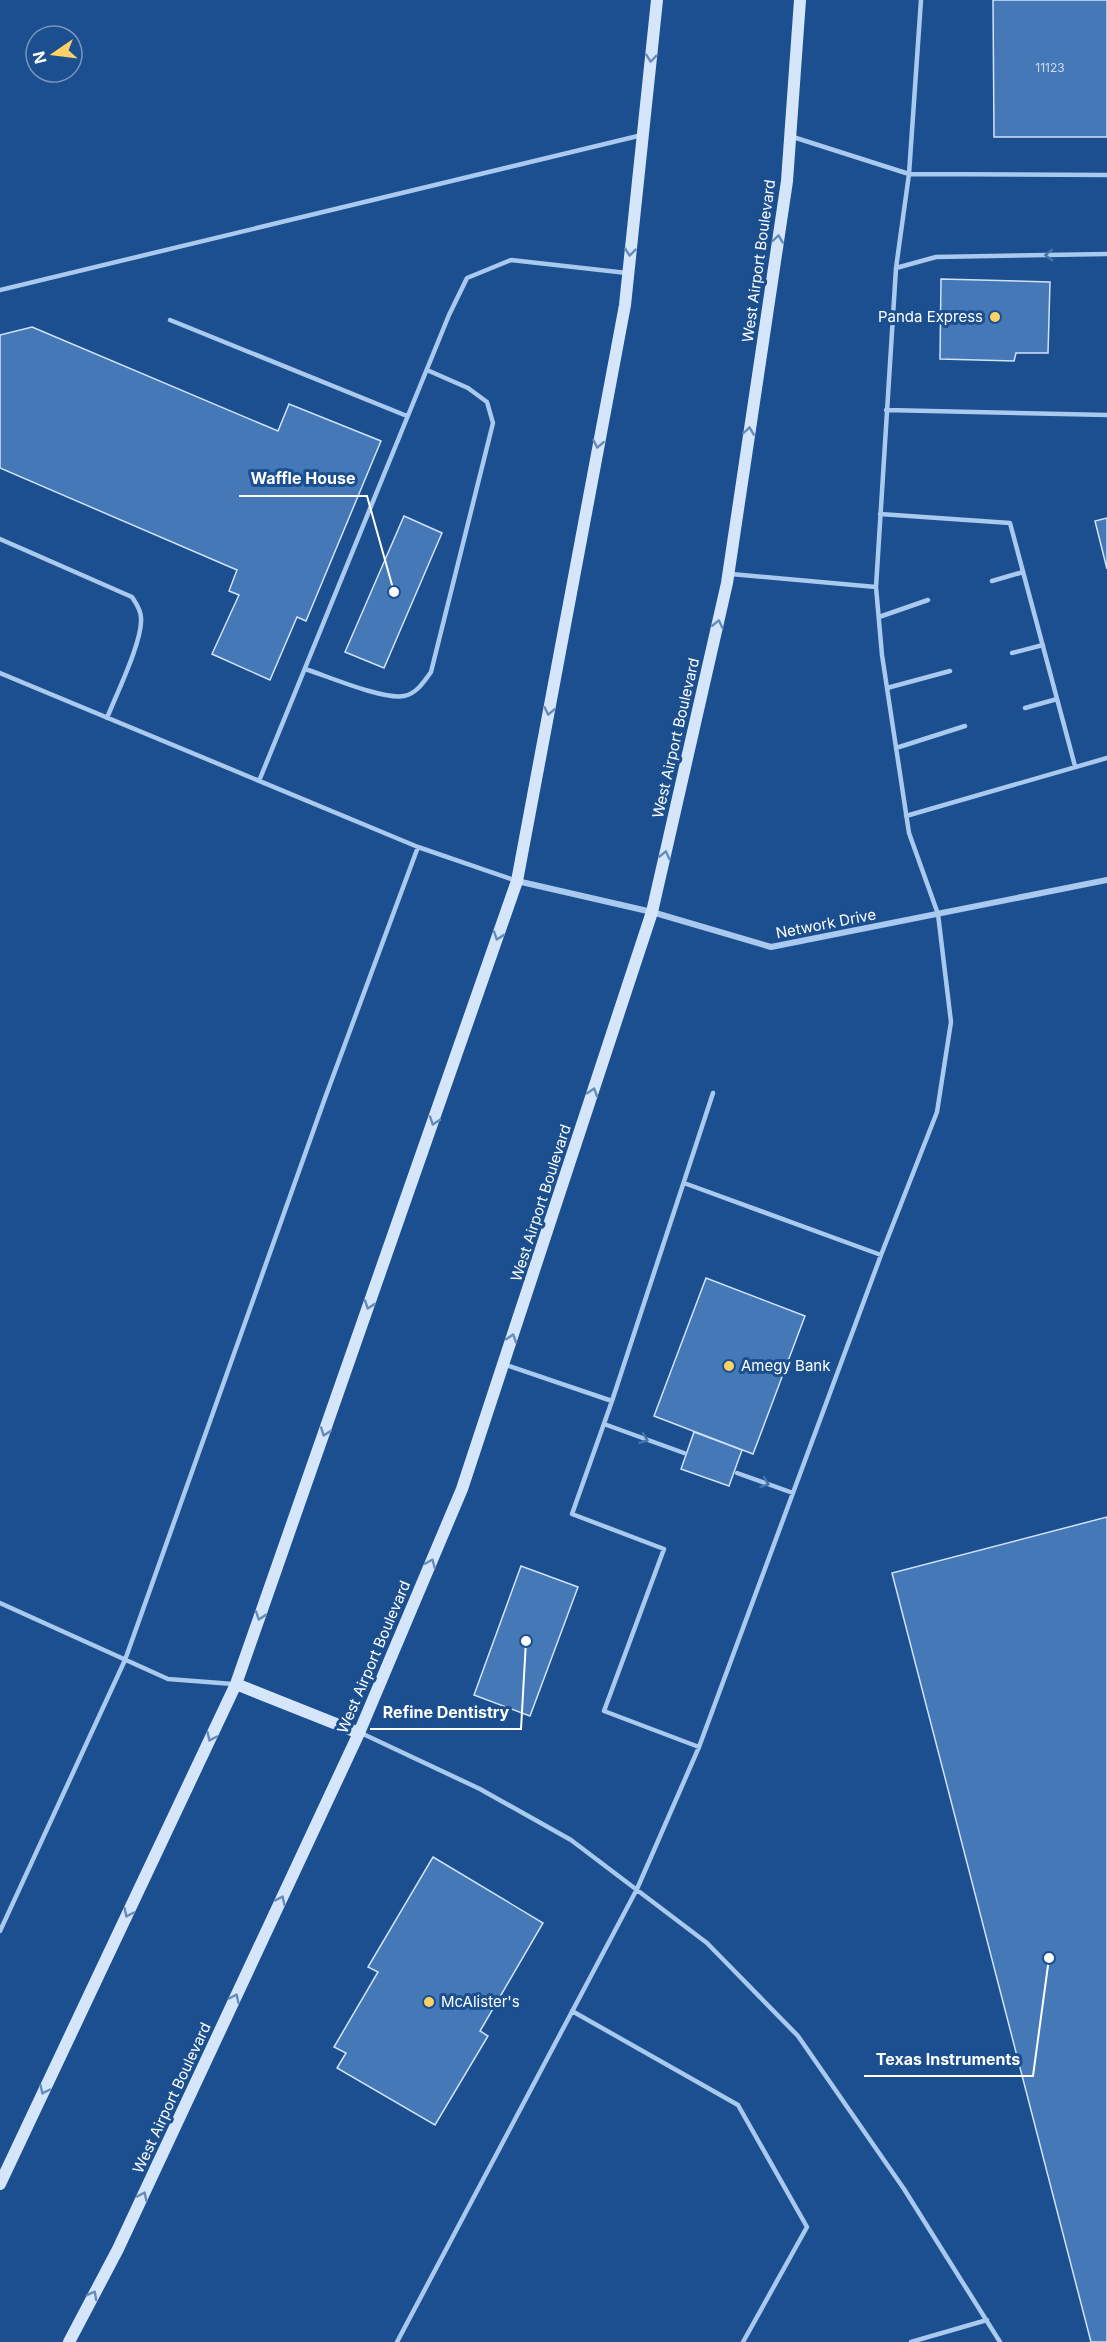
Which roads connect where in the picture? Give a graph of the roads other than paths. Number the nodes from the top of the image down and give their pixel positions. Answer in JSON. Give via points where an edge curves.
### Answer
{"nodes":[{"id":1,"x":657,"y":0,"type":"edge"},
{"id":2,"x":800,"y":0,"type":"edge"},
{"id":3,"x":921,"y":0,"type":"edge"},
{"id":4,"x":642,"y":135,"type":"junction"},
{"id":5,"x":790,"y":136,"type":"junction"},
{"id":6,"x":909,"y":174,"type":"junction"},
{"id":7,"x":1107,"y":175,"type":"edge"},
{"id":8,"x":1107,"y":254,"type":"edge"},
{"id":9,"x":896,"y":267,"type":"junction"},
{"id":10,"x":628,"y":274,"type":"junction"},
{"id":11,"x":0,"y":290,"type":"edge"},
{"id":12,"x":170,"y":320,"type":"dead end"},
{"id":13,"x":427,"y":370,"type":"junction"},
{"id":14,"x":886,"y":410,"type":"junction"},
{"id":15,"x":1107,"y":415,"type":"edge"},
{"id":16,"x":407,"y":416,"type":"junction"},
{"id":17,"x":880,"y":514,"type":"junction"},
{"id":18,"x":0,"y":539,"type":"edge"},
{"id":19,"x":1023,"y":572,"type":"junction"},
{"id":20,"x":728,"y":574,"type":"junction"},
{"id":21,"x":992,"y":581,"type":"dead end"},
{"id":22,"x":876,"y":587,"type":"junction"},
{"id":23,"x":928,"y":600,"type":"dead end"},
{"id":24,"x":879,"y":617,"type":"junction"},
{"id":25,"x":1043,"y":645,"type":"junction"},
{"id":26,"x":1012,"y":653,"type":"dead end"},
{"id":27,"x":305,"y":669,"type":"junction"},
{"id":28,"x":950,"y":671,"type":"dead end"},
{"id":29,"x":0,"y":673,"type":"edge"},
{"id":30,"x":887,"y":688,"type":"junction"},
{"id":31,"x":1057,"y":699,"type":"junction"},
{"id":32,"x":1025,"y":708,"type":"dead end"},
{"id":33,"x":107,"y":718,"type":"junction"},
{"id":34,"x":965,"y":726,"type":"dead end"},
{"id":35,"x":896,"y":748,"type":"junction"},
{"id":36,"x":1107,"y":758,"type":"edge"},
{"id":37,"x":1075,"y":766,"type":"junction"},
{"id":38,"x":259,"y":781,"type":"junction"},
{"id":39,"x":906,"y":816,"type":"junction"},
{"id":40,"x":418,"y":848,"type":"junction"},
{"id":41,"x":1107,"y":880,"type":"edge"},
{"id":42,"x":517,"y":881,"type":"junction"},
{"id":43,"x":652,"y":912,"type":"junction"},
{"id":44,"x":938,"y":914,"type":"junction"},
{"id":45,"x":713,"y":1093,"type":"dead end"},
{"id":46,"x":684,"y":1183,"type":"junction"},
{"id":47,"x":881,"y":1255,"type":"junction"},
{"id":48,"x":504,"y":1364,"type":"junction"},
{"id":49,"x":612,"y":1401,"type":"junction"},
{"id":50,"x":604,"y":1424,"type":"junction"},
{"id":51,"x":684,"y":1454,"type":"dead end"},
{"id":52,"x":738,"y":1473,"type":"dead end"},
{"id":53,"x":793,"y":1493,"type":"junction"},
{"id":54,"x":0,"y":1604,"type":"edge"},
{"id":55,"x":125,"y":1660,"type":"junction"},
{"id":56,"x":236,"y":1684,"type":"junction"},
{"id":57,"x":359,"y":1732,"type":"junction"},
{"id":58,"x":699,"y":1747,"type":"junction"},
{"id":59,"x":637,"y":1889,"type":"junction"},
{"id":60,"x":0,"y":1931,"type":"edge"},
{"id":61,"x":572,"y":2011,"type":"junction"},
{"id":62,"x":0,"y":2184,"type":"edge"},
{"id":63,"x":987,"y":2320,"type":"junction"},
{"id":64,"x":69,"y":2342,"type":"edge"},
{"id":65,"x":397,"y":2342,"type":"edge"},
{"id":66,"x":743,"y":2342,"type":"edge"},
{"id":67,"x":911,"y":2342,"type":"edge"},
{"id":68,"x":1000,"y":2342,"type":"edge"}],
"edges":[{"from":1,"to":4,"type":"main road","one_way":true},
{"from":2,"to":5,"type":"main road","name":"West Airport Boulevard"},
{"from":3,"to":6,"type":"lane"},
{"from":4,"to":10,"type":"main road","one_way":true},
{"from":4,"to":11,"type":"lane"},
{"from":5,"to":6,"type":"lane"},
{"from":20,"to":5,"type":"main road","name":"West Airport Boulevard","one_way":true,"via":[[787,181]]},
{"from":6,"to":7,"type":"lane"},
{"from":6,"to":9,"type":"lane"},
{"from":8,"to":9,"type":"lane","one_way":true,"via":[[936,257]]},
{"from":9,"to":14,"type":"lane"},
{"from":10,"to":13,"type":"lane","via":[[511,261],[481,271],[467,278]]},
{"from":10,"to":42,"type":"main road","one_way":true},
{"from":12,"to":16,"type":"lane"},
{"from":13,"to":16,"type":"lane"},
{"from":13,"to":27,"type":"lane","via":[[468,388],[487,402],[493,423],[430,672],[420,688],[405,696],[389,696]]},
{"from":14,"to":15,"type":"lane"},
{"from":14,"to":17,"type":"lane"},
{"from":16,"to":27,"type":"lane"},
{"from":17,"to":19,"type":"lane","via":[[1010,523]]},
{"from":17,"to":22,"type":"lane"},
{"from":18,"to":33,"type":"lane","via":[[132,597],[139,607],[139,636]]},
{"from":19,"to":21,"type":"lane"},
{"from":19,"to":25,"type":"lane"},
{"from":20,"to":22,"type":"lane"},
{"from":43,"to":20,"type":"main road","name":"West Airport Boulevard","one_way":true},
{"from":22,"to":24,"type":"lane"},
{"from":23,"to":24,"type":"lane"},
{"from":24,"to":30,"type":"lane"},
{"from":25,"to":26,"type":"lane"},
{"from":25,"to":31,"type":"lane"},
{"from":27,"to":38,"type":"lane"},
{"from":28,"to":30,"type":"lane"},
{"from":29,"to":33,"type":"lane"},
{"from":30,"to":35,"type":"lane"},
{"from":31,"to":32,"type":"lane"},
{"from":31,"to":37,"type":"lane"},
{"from":33,"to":38,"type":"lane"},
{"from":34,"to":35,"type":"lane"},
{"from":35,"to":39,"type":"lane"},
{"from":36,"to":37,"type":"lane"},
{"from":37,"to":39,"type":"lane"},
{"from":38,"to":40,"type":"lane"},
{"from":39,"to":44,"type":"lane"},
{"from":40,"to":42,"type":"lane"},
{"from":40,"to":55,"type":"lane"},
{"from":41,"to":44,"type":"street","name":"Network Drive"},
{"from":42,"to":43,"type":"street","name":"Network Drive"},
{"from":42,"to":56,"type":"main road","one_way":true},
{"from":43,"to":44,"type":"street","name":"Network Drive","via":[[771,947]]},
{"from":48,"to":43,"type":"main road","name":"West Airport Boulevard","one_way":true},
{"from":44,"to":47,"type":"lane","via":[[951,1022],[939,1101]]},
{"from":45,"to":46,"type":"lane"},
{"from":46,"to":47,"type":"lane"},
{"from":46,"to":49,"type":"lane"},
{"from":47,"to":53,"type":"lane"},
{"from":48,"to":49,"type":"lane"},
{"from":57,"to":48,"type":"main road","name":"West Airport Boulevard","one_way":true,"via":[[462,1489]]},
{"from":49,"to":50,"type":"lane"},
{"from":50,"to":51,"type":"lane","one_way":true},
{"from":50,"to":58,"type":"lane","via":[[572,1514],[664,1549],[604,1711]]},
{"from":52,"to":53,"type":"lane","one_way":true},
{"from":53,"to":58,"type":"lane"},
{"from":54,"to":55,"type":"lane"},
{"from":55,"to":56,"type":"lane","via":[[168,1679]]},
{"from":55,"to":60,"type":"lane"},
{"from":56,"to":57,"type":"main road"},
{"from":56,"to":62,"type":"main road","one_way":true},
{"from":57,"to":59,"type":"lane","via":[[480,1789],[571,1840]]},
{"from":64,"to":57,"type":"main road","name":"West Airport Boulevard","one_way":true,"via":[[118,2249]]},
{"from":58,"to":59,"type":"lane"},
{"from":59,"to":61,"type":"lane"},
{"from":59,"to":63,"type":"lane","via":[[707,1943],[798,2036],[904,2189]]},
{"from":61,"to":65,"type":"lane"},
{"from":61,"to":66,"type":"lane","via":[[738,2105],[807,2228]]},
{"from":63,"to":67,"type":"lane"},
{"from":63,"to":68,"type":"lane"}]}
